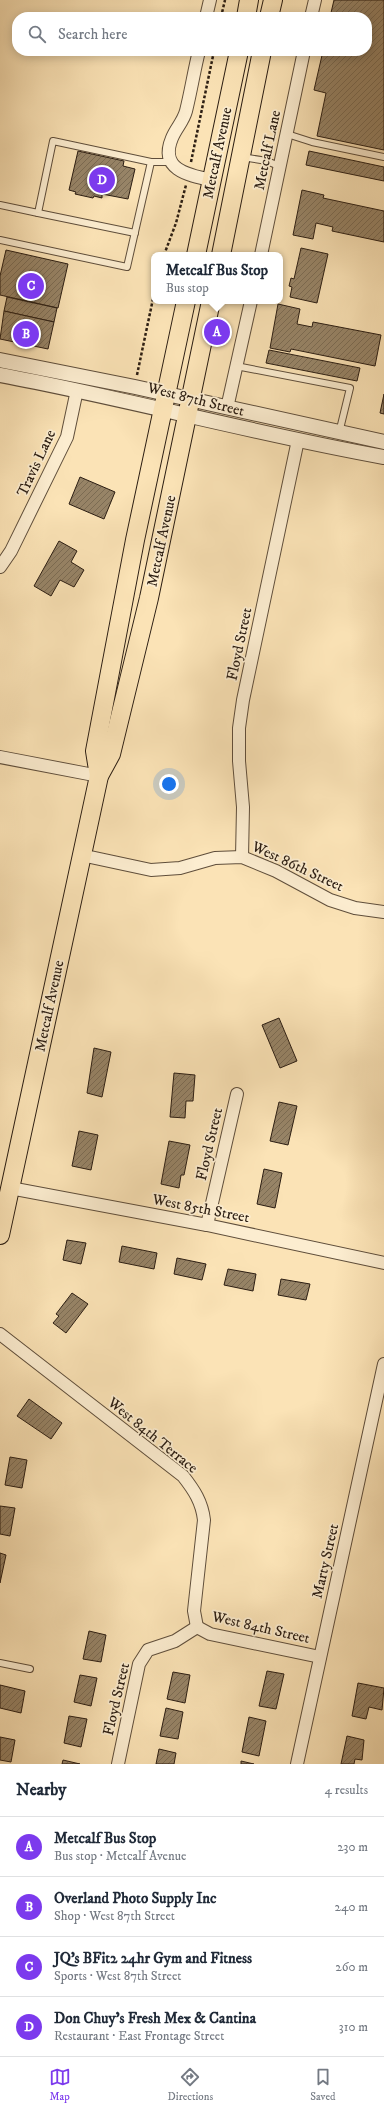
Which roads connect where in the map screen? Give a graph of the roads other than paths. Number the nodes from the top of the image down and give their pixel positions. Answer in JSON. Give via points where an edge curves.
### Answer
{"nodes":[{"id":1,"x":210,"y":0,"type":"edge"},
{"id":2,"x":249,"y":0,"type":"edge"},
{"id":3,"x":273,"y":0,"type":"edge"},
{"id":4,"x":315,"y":0,"type":"edge"},
{"id":5,"x":207,"y":12,"type":"edge"},
{"id":6,"x":247,"y":12,"type":"edge"},
{"id":7,"x":270,"y":12,"type":"edge"},
{"id":8,"x":313,"y":12,"type":"edge"},
{"id":9,"x":198,"y":56,"type":"edge"},
{"id":10,"x":238,"y":56,"type":"edge"},
{"id":11,"x":261,"y":56,"type":"edge"},
{"id":12,"x":303,"y":56,"type":"edge"},
{"id":13,"x":287,"y":134,"type":"junction"},
{"id":14,"x":240,"y":156,"type":"junction"},
{"id":15,"x":384,"y":157,"type":"edge"},
{"id":16,"x":151,"y":162,"type":"junction"},
{"id":17,"x":170,"y":162,"type":"junction"},
{"id":18,"x":280,"y":167,"type":"junction"},
{"id":19,"x":211,"y":180,"type":"junction"},
{"id":20,"x":0,"y":205,"type":"edge"},
{"id":21,"x":38,"y":213,"type":"junction"},
{"id":22,"x":135,"y":233,"type":"junction"},
{"id":23,"x":0,"y":240,"type":"edge"},
{"id":24,"x":197,"y":252,"type":"edge"},
{"id":25,"x":222,"y":252,"type":"edge"},
{"id":26,"x":262,"y":252,"type":"edge"},
{"id":27,"x":185,"y":304,"type":"edge"},
{"id":28,"x":210,"y":304,"type":"edge"},
{"id":29,"x":250,"y":304,"type":"edge"},
{"id":30,"x":0,"y":360,"type":"edge"},
{"id":31,"x":236,"y":366,"type":"junction"},
{"id":32,"x":0,"y":375,"type":"edge"},
{"id":33,"x":77,"y":390,"type":"junction"},
{"id":34,"x":166,"y":402,"type":"junction"},
{"id":35,"x":189,"y":408,"type":"junction"},
{"id":36,"x":227,"y":408,"type":"junction"},
{"id":37,"x":339,"y":433,"type":"junction"},
{"id":38,"x":298,"y":440,"type":"junction"},
{"id":39,"x":384,"y":442,"type":"edge"},
{"id":40,"x":384,"y":457,"type":"edge"},
{"id":41,"x":0,"y":567,"type":"edge"},
{"id":42,"x":0,"y":757,"type":"edge"},
{"id":43,"x":98,"y":776,"type":"junction"},
{"id":44,"x":81,"y":855,"type":"junction"},
{"id":45,"x":242,"y":857,"type":"junction"},
{"id":46,"x":384,"y":912,"type":"edge"},
{"id":47,"x":237,"y":1094,"type":"dead end"},
{"id":48,"x":10,"y":1188,"type":"junction"},
{"id":49,"x":207,"y":1225,"type":"junction"},
{"id":50,"x":0,"y":1235,"type":"edge"},
{"id":51,"x":384,"y":1263,"type":"edge"},
{"id":52,"x":0,"y":1334,"type":"edge"},
{"id":53,"x":384,"y":1364,"type":"edge"},
{"id":54,"x":197,"y":1627,"type":"junction"},
{"id":55,"x":320,"y":1657,"type":"junction"},
{"id":56,"x":0,"y":1663,"type":"edge"},
{"id":57,"x":30,"y":1669,"type":"dead end"},
{"id":58,"x":118,"y":1764,"type":"edge"},
{"id":59,"x":298,"y":1764,"type":"edge"}],
"edges":[{"from":1,"to":5,"type":"street"},
{"from":2,"to":6,"type":"main road"},
{"from":3,"to":7,"type":"main road"},
{"from":4,"to":8,"type":"street"},
{"from":9,"to":17,"type":"street","via":[[186,112],[181,126],[172,137],[167,153]]},
{"from":10,"to":19,"type":"main road","name":"Metcalf Avenue"},
{"from":11,"to":14,"type":"main road","name":"Metcalf Avenue"},
{"from":12,"to":13,"type":"street","name":"Metcalf Lane"},
{"from":13,"to":15,"type":"lane","via":[[305,141]]},
{"from":13,"to":18,"type":"street","name":"Metcalf Lane"},
{"from":14,"to":18,"type":"lane","via":[[267,161]]},
{"from":14,"to":25,"type":"main road","name":"Metcalf Avenue"},
{"from":16,"to":17,"type":"lane"},
{"from":16,"to":21,"type":"lane","via":[[53,141]]},
{"from":16,"to":22,"type":"lane"},
{"from":17,"to":19,"type":"street","via":[[188,175]]},
{"from":18,"to":26,"type":"street","name":"Metcalf Lane"},
{"from":19,"to":24,"type":"main road","name":"Metcalf Avenue"},
{"from":20,"to":21,"type":"lane"},
{"from":21,"to":22,"type":"lane"},
{"from":22,"to":23,"type":"lane","via":[[127,267]]},
{"from":27,"to":34,"type":"main road","name":"Metcalf Avenue"},
{"from":28,"to":35,"type":"main road","name":"Metcalf Avenue"},
{"from":29,"to":31,"type":"street"},
{"from":30,"to":34,"type":"street","name":"West 87th Street","via":[[136,387]]},
{"from":31,"to":36,"type":"street"},
{"from":31,"to":37,"type":"lane","via":[[350,388]]},
{"from":32,"to":33,"type":"street","name":"West 87th Street"},
{"from":33,"to":34,"type":"street","name":"West 87th Street"},
{"from":33,"to":41,"type":"street","name":"Travis Lane","via":[[67,437]]},
{"from":34,"to":35,"type":"street","name":"West 87th Street"},
{"from":34,"to":43,"type":"main road","name":"Metcalf Avenue","via":[[135,540],[95,750]]},
{"from":35,"to":36,"type":"street","name":"West 87th Street"},
{"from":35,"to":38,"type":"street","name":"West 87th Street"},
{"from":35,"to":43,"type":"main road","name":"Metcalf Avenue","via":[[149,598],[111,754]]},
{"from":36,"to":37,"type":"street","name":"West 87th Street"},
{"from":37,"to":39,"type":"street","name":"West 87th Street"},
{"from":38,"to":40,"type":"street","name":"West 87th Street"},
{"from":38,"to":45,"type":"street","name":"Floyd Street","via":[[239,728],[243,807]]},
{"from":42,"to":43,"type":"street"},
{"from":43,"to":44,"type":"main road","name":"Metcalf Avenue"},
{"from":44,"to":45,"type":"street","name":"West 86th Street","via":[[151,870],[180,868],[215,858]]},
{"from":44,"to":48,"type":"main road","name":"Metcalf Avenue"},
{"from":45,"to":46,"type":"street","name":"West 86th Street","via":[[276,871],[330,900],[355,908]]},
{"from":47,"to":49,"type":"street","name":"Floyd Street"},
{"from":48,"to":49,"type":"street","name":"West 85th Street"},
{"from":48,"to":50,"type":"main road","name":"Metcalf Avenue"},
{"from":49,"to":51,"type":"street","name":"West 85th Street"},
{"from":52,"to":54,"type":"street","name":"West 84th Terrace","via":[[184,1476],[195,1490],[204,1520],[194,1612]]},
{"from":53,"to":55,"type":"street","name":"Marty Street"},
{"from":54,"to":55,"type":"street","name":"West 84th Street","via":[[210,1634]]},
{"from":54,"to":58,"type":"street","name":"Floyd Street","via":[[175,1641],[148,1650],[139,1664]]},
{"from":55,"to":59,"type":"street","name":"Marty Street"},
{"from":56,"to":57,"type":"lane"}]}
